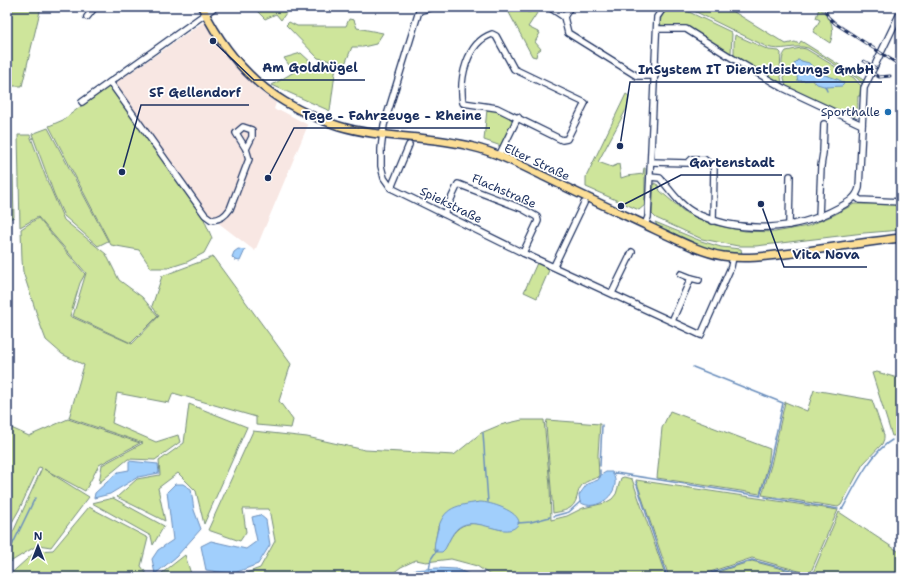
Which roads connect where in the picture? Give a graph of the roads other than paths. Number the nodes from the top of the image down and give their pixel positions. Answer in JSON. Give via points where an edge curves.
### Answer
{"nodes":[{"id":1,"x":95,"y":7,"type":"edge"},
{"id":2,"x":202,"y":7,"type":"edge"},
{"id":3,"x":215,"y":7,"type":"edge"},
{"id":4,"x":432,"y":7,"type":"edge"},
{"id":5,"x":549,"y":7,"type":"edge"},
{"id":6,"x":570,"y":7,"type":"edge"},
{"id":7,"x":664,"y":7,"type":"edge"},
{"id":8,"x":419,"y":9,"type":"edge"},
{"id":9,"x":901,"y":11,"type":"edge"},
{"id":10,"x":205,"y":14,"type":"junction"},
{"id":11,"x":87,"y":16,"type":"dead end"},
{"id":12,"x":564,"y":17,"type":"junction"},
{"id":13,"x":657,"y":29,"type":"junction"},
{"id":14,"x":655,"y":76,"type":"junction"},
{"id":15,"x":110,"y":82,"type":"junction"},
{"id":16,"x":82,"y":102,"type":"dead end"},
{"id":17,"x":518,"y":117,"type":"junction"},
{"id":18,"x":824,"y":124,"type":"dead end"},
{"id":19,"x":862,"y":125,"type":"junction"},
{"id":20,"x":383,"y":133,"type":"junction"},
{"id":21,"x":410,"y":145,"type":"dead end"},
{"id":22,"x":246,"y":149,"type":"dead end"},
{"id":23,"x":499,"y":156,"type":"junction"},
{"id":24,"x":651,"y":162,"type":"junction"},
{"id":25,"x":790,"y":176,"type":"dead end"},
{"id":26,"x":650,"y":178,"type":"junction"},
{"id":27,"x":392,"y":188,"type":"junction"},
{"id":28,"x":856,"y":197,"type":"junction"},
{"id":29,"x":901,"y":202,"type":"edge"},
{"id":30,"x":584,"y":203,"type":"dead end"},
{"id":31,"x":444,"y":214,"type":"junction"},
{"id":32,"x":819,"y":217,"type":"junction"},
{"id":33,"x":713,"y":220,"type":"junction"},
{"id":34,"x":645,"y":225,"type":"junction"},
{"id":35,"x":789,"y":225,"type":"junction"},
{"id":36,"x":901,"y":238,"type":"edge"},
{"id":37,"x":632,"y":252,"type":"dead end"},
{"id":38,"x":523,"y":253,"type":"junction"},
{"id":39,"x":733,"y":257,"type":"junction"},
{"id":40,"x":554,"y":266,"type":"junction"},
{"id":41,"x":681,"y":274,"type":"dead end"},
{"id":42,"x":691,"y":278,"type":"junction"},
{"id":43,"x":699,"y":280,"type":"dead end"},
{"id":44,"x":612,"y":293,"type":"junction"},
{"id":45,"x":672,"y":321,"type":"junction"}],
"edges":[{"from":1,"to":11,"type":"street"},
{"from":2,"to":10,"type":"main road","name":"Elter Straße"},
{"from":3,"to":10,"type":"street"},
{"from":4,"to":8,"type":"street"},
{"from":5,"to":12,"type":"street"},
{"from":6,"to":12,"type":"street"},
{"from":7,"to":13,"type":"street","via":[[657,17]]},
{"from":8,"to":20,"type":"street"},
{"from":9,"to":19,"type":"street","via":[[864,88]]},
{"from":10,"to":15,"type":"street"},
{"from":10,"to":20,"type":"main road","name":"Elter Straße","via":[[239,65],[273,94],[300,111],[320,119],[340,126]]},
{"from":12,"to":14,"type":"street","via":[[568,33],[637,76]]},
{"from":13,"to":14,"type":"street"},
{"from":13,"to":19,"type":"street","via":[[686,29],[789,91]]},
{"from":14,"to":24,"type":"street"},
{"from":15,"to":16,"type":"street"},
{"from":15,"to":22,"type":"street","via":[[205,215],[212,220],[225,216],[230,209],[249,159]]},
{"from":17,"to":17,"type":"street","via":[[562,140],[567,139],[585,103],[514,69],[496,36],[492,34],[471,51],[464,72],[463,104],[497,108]]},
{"from":17,"to":23,"type":"street"},
{"from":18,"to":32,"type":"street"},
{"from":19,"to":28,"type":"street","via":[[859,188]]},
{"from":20,"to":23,"type":"main road","name":"Elter Straße","via":[[454,142]]},
{"from":20,"to":27,"type":"street","via":[[381,166],[384,178]]},
{"from":21,"to":27,"type":"street"},
{"from":23,"to":34,"type":"main road","name":"Elter Straße"},
{"from":24,"to":26,"type":"street"},
{"from":24,"to":33,"type":"street","via":[[688,163],[692,159],[704,159],[714,166]]},
{"from":25,"to":35,"type":"street"},
{"from":26,"to":33,"type":"street","via":[[660,178],[684,206]]},
{"from":26,"to":34,"type":"street","via":[[648,217]]},
{"from":27,"to":31,"type":"street","name":"Spiekstraße"},
{"from":28,"to":29,"type":"street","via":[[860,200]]},
{"from":28,"to":32,"type":"street"},
{"from":30,"to":40,"type":"street"},
{"from":31,"to":38,"type":"street","name":"Spiekstraße"},
{"from":31,"to":38,"type":"street","name":"Flachstraße","via":[[458,184],[523,209],[537,217],[538,221]]},
{"from":32,"to":35,"type":"street"},
{"from":33,"to":35,"type":"street","via":[[758,227]]},
{"from":34,"to":39,"type":"main road","name":"Elter Straße","via":[[698,248]]},
{"from":36,"to":39,"type":"main road","name":"Elter Straße","via":[[764,257]]},
{"from":37,"to":44,"type":"street"},
{"from":38,"to":40,"type":"street","name":"Spiekstraße"},
{"from":39,"to":45,"type":"street","name":"Spiekstraße","via":[[701,335]]},
{"from":40,"to":44,"type":"street","name":"Spiekstraße"},
{"from":41,"to":42,"type":"street"},
{"from":42,"to":43,"type":"street"},
{"from":42,"to":45,"type":"street"},
{"from":44,"to":45,"type":"street","name":"Spiekstraße"}]}
